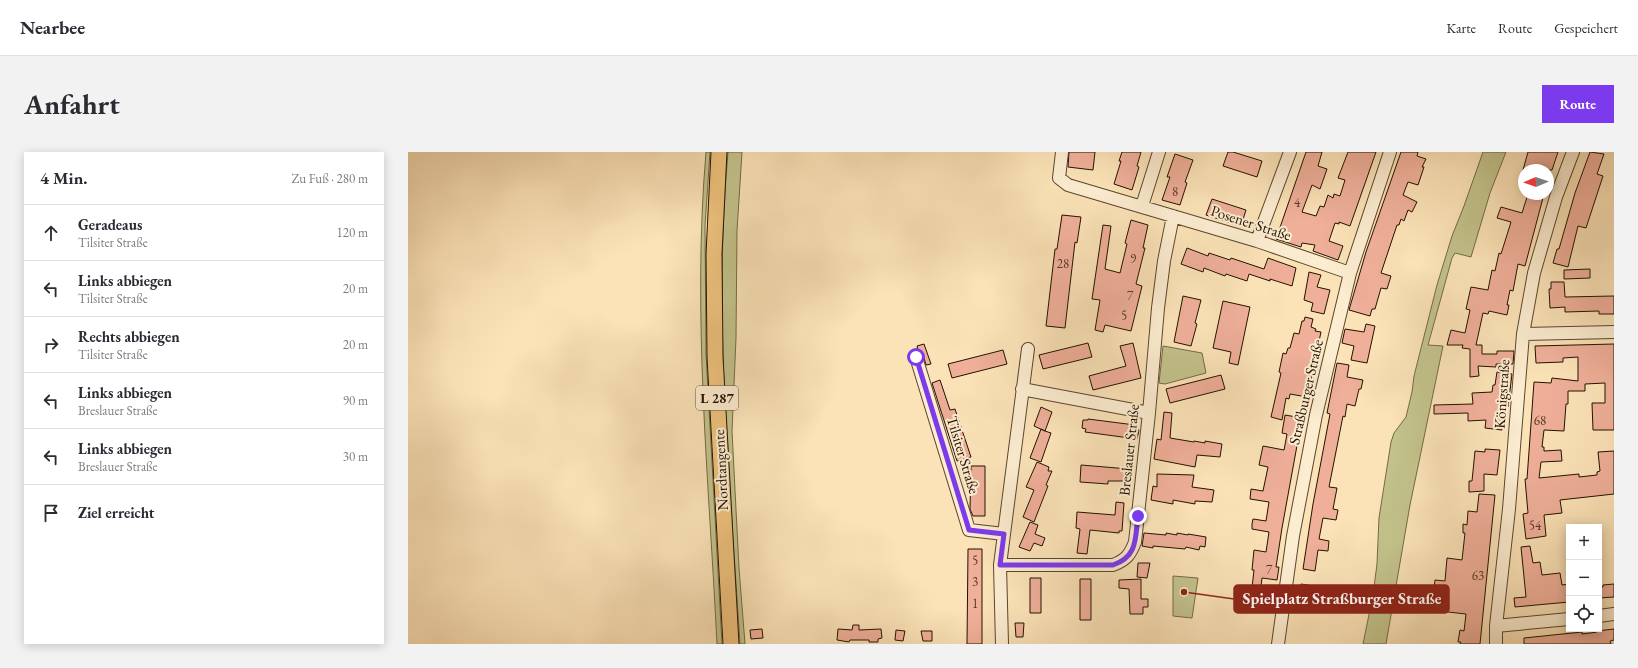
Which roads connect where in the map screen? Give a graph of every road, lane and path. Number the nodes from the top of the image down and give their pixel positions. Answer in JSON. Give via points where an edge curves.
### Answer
{"nodes":[{"id":1,"x":719,"y":152,"type":"edge"},
{"id":2,"x":1062,"y":152,"type":"edge"},
{"id":3,"x":1159,"y":152,"type":"edge"},
{"id":4,"x":1290,"y":152,"type":"edge"},
{"id":5,"x":1390,"y":152,"type":"edge"},
{"id":6,"x":1573,"y":152,"type":"edge"},
{"id":7,"x":1142,"y":206,"type":"junction"},
{"id":8,"x":1172,"y":216,"type":"junction"},
{"id":9,"x":1257,"y":241,"type":"junction"},
{"id":10,"x":1350,"y":273,"type":"junction"},
{"id":11,"x":1614,"y":332,"type":"edge"},
{"id":12,"x":1523,"y":334,"type":"junction"},
{"id":13,"x":1028,"y":349,"type":"dead end"},
{"id":14,"x":916,"y":357,"type":"dead end"},
{"id":15,"x":1022,"y":388,"type":"junction"},
{"id":16,"x":1149,"y":413,"type":"junction"},
{"id":17,"x":1004,"y":534,"type":"junction"},
{"id":18,"x":1000,"y":565,"type":"junction"},
{"id":19,"x":1614,"y":614,"type":"edge"},
{"id":20,"x":1602,"y":616,"type":"edge"},
{"id":21,"x":1566,"y":619,"type":"edge"},
{"id":22,"x":1496,"y":626,"type":"junction"},
{"id":23,"x":731,"y":644,"type":"edge"},
{"id":24,"x":1002,"y":644,"type":"edge"},
{"id":25,"x":1278,"y":644,"type":"edge"},
{"id":26,"x":1496,"y":644,"type":"edge"}],
"edges":[{"from":1,"to":23,"type":"main road","name":"Nordtangente","number":"L 287","via":[[714,254],[714,350]]},
{"from":2,"to":7,"type":"street","name":"Posener Straße","via":[[1059,178],[1068,185]]},
{"from":3,"to":7,"type":"street"},
{"from":4,"to":9,"type":"street"},
{"from":5,"to":10,"type":"street","name":"Straßburger Straße"},
{"from":6,"to":12,"type":"street","name":"Königstraße","via":[[1556,197],[1534,273]]},
{"from":7,"to":8,"type":"street","name":"Posener Straße"},
{"from":8,"to":9,"type":"street","name":"Posener Straße"},
{"from":8,"to":16,"type":"street","name":"Breslauer Straße","via":[[1158,308]]},
{"from":9,"to":10,"type":"street","name":"Posener Straße"},
{"from":10,"to":25,"type":"street","name":"Straßburger Straße","via":[[1310,444],[1293,536]]},
{"from":11,"to":12,"type":"street"},
{"from":12,"to":22,"type":"street","name":"Königstraße","via":[[1509,509]]},
{"from":13,"to":15,"type":"street"},
{"from":14,"to":17,"type":"street","name":"Tilsiter Straße","via":[[969,530]]},
{"from":15,"to":16,"type":"street"},
{"from":15,"to":17,"type":"street"},
{"from":16,"to":18,"type":"street","name":"Breslauer Straße","via":[[1135,542],[1131,554],[1124,561],[1113,565]]},
{"from":17,"to":18,"type":"street"},
{"from":18,"to":24,"type":"street"},
{"from":19,"to":20,"type":"street"},
{"from":21,"to":22,"type":"street"},
{"from":22,"to":26,"type":"street","name":"Königstraße"}]}
